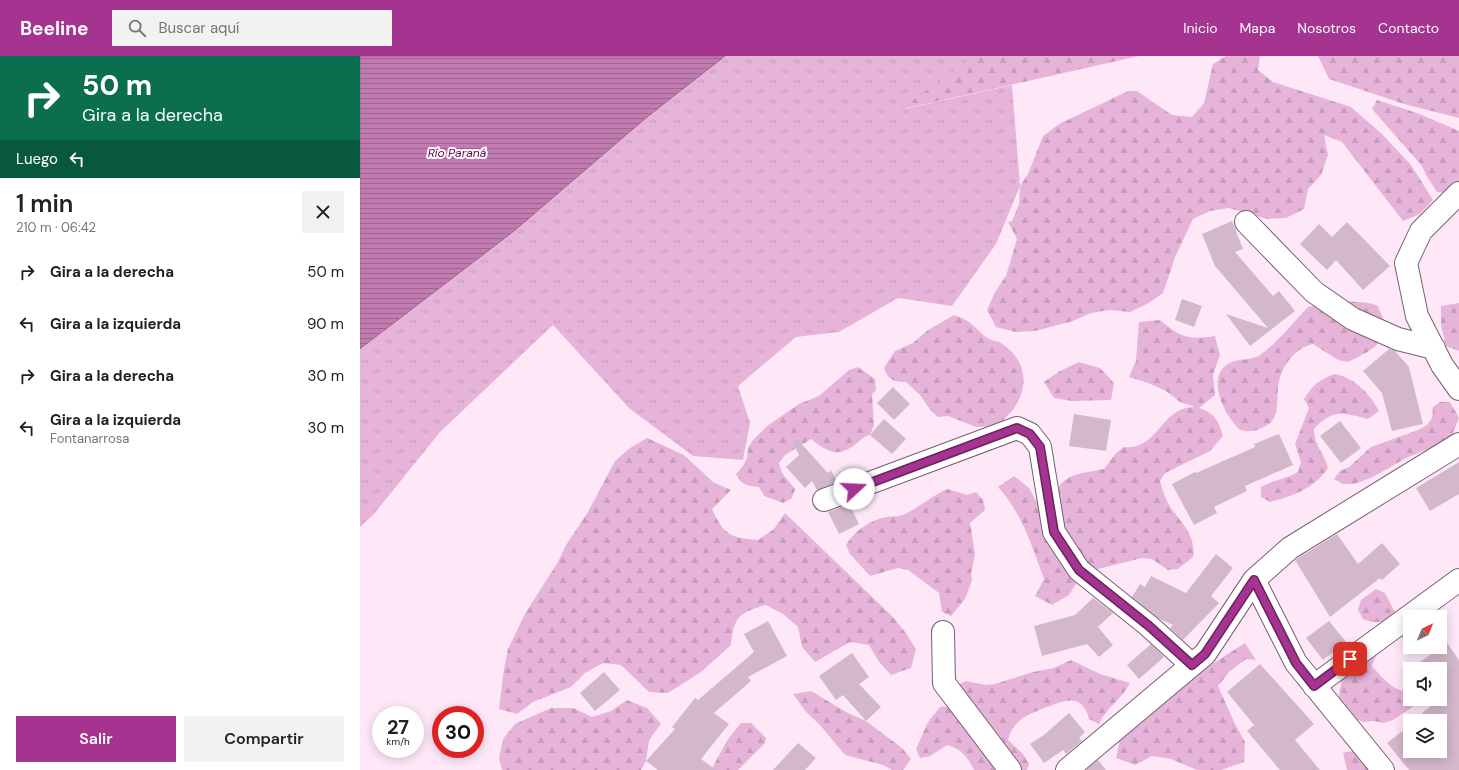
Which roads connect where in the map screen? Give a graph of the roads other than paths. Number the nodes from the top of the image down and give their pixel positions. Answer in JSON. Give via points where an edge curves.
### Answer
{"nodes":[{"id":1,"x":1459,"y":193,"type":"edge"},
{"id":2,"x":1246,"y":222,"type":"dead end"},
{"id":3,"x":1434,"y":348,"type":"junction"},
{"id":4,"x":1459,"y":389,"type":"edge"},
{"id":5,"x":1459,"y":444,"type":"edge"},
{"id":6,"x":824,"y":500,"type":"dead end"},
{"id":7,"x":1254,"y":580,"type":"junction"},
{"id":8,"x":1459,"y":580,"type":"edge"},
{"id":9,"x":943,"y":632,"type":"dead end"},
{"id":10,"x":1192,"y":665,"type":"junction"},
{"id":11,"x":1314,"y":686,"type":"junction"},
{"id":12,"x":1010,"y":770,"type":"edge"},
{"id":13,"x":1067,"y":770,"type":"edge"},
{"id":14,"x":1382,"y":770,"type":"edge"}],
"edges":[{"from":1,"to":3,"type":"street","via":[[1421,231],[1406,263],[1417,316]]},
{"from":2,"to":3,"type":"street","via":[[1314,292],[1353,319],[1398,339]]},
{"from":3,"to":4,"type":"street"},
{"from":5,"to":7,"type":"street","via":[[1290,548]]},
{"from":6,"to":10,"type":"street","via":[[1017,428],[1030,434],[1040,447],[1054,532],[1079,570],[1149,626]]},
{"from":7,"to":10,"type":"street","via":[[1205,654]]},
{"from":7,"to":11,"type":"street","via":[[1296,663]]},
{"from":8,"to":11,"type":"street"},
{"from":9,"to":12,"type":"street","via":[[944,683]]},
{"from":10,"to":13,"type":"street"},
{"from":11,"to":14,"type":"street"}]}
